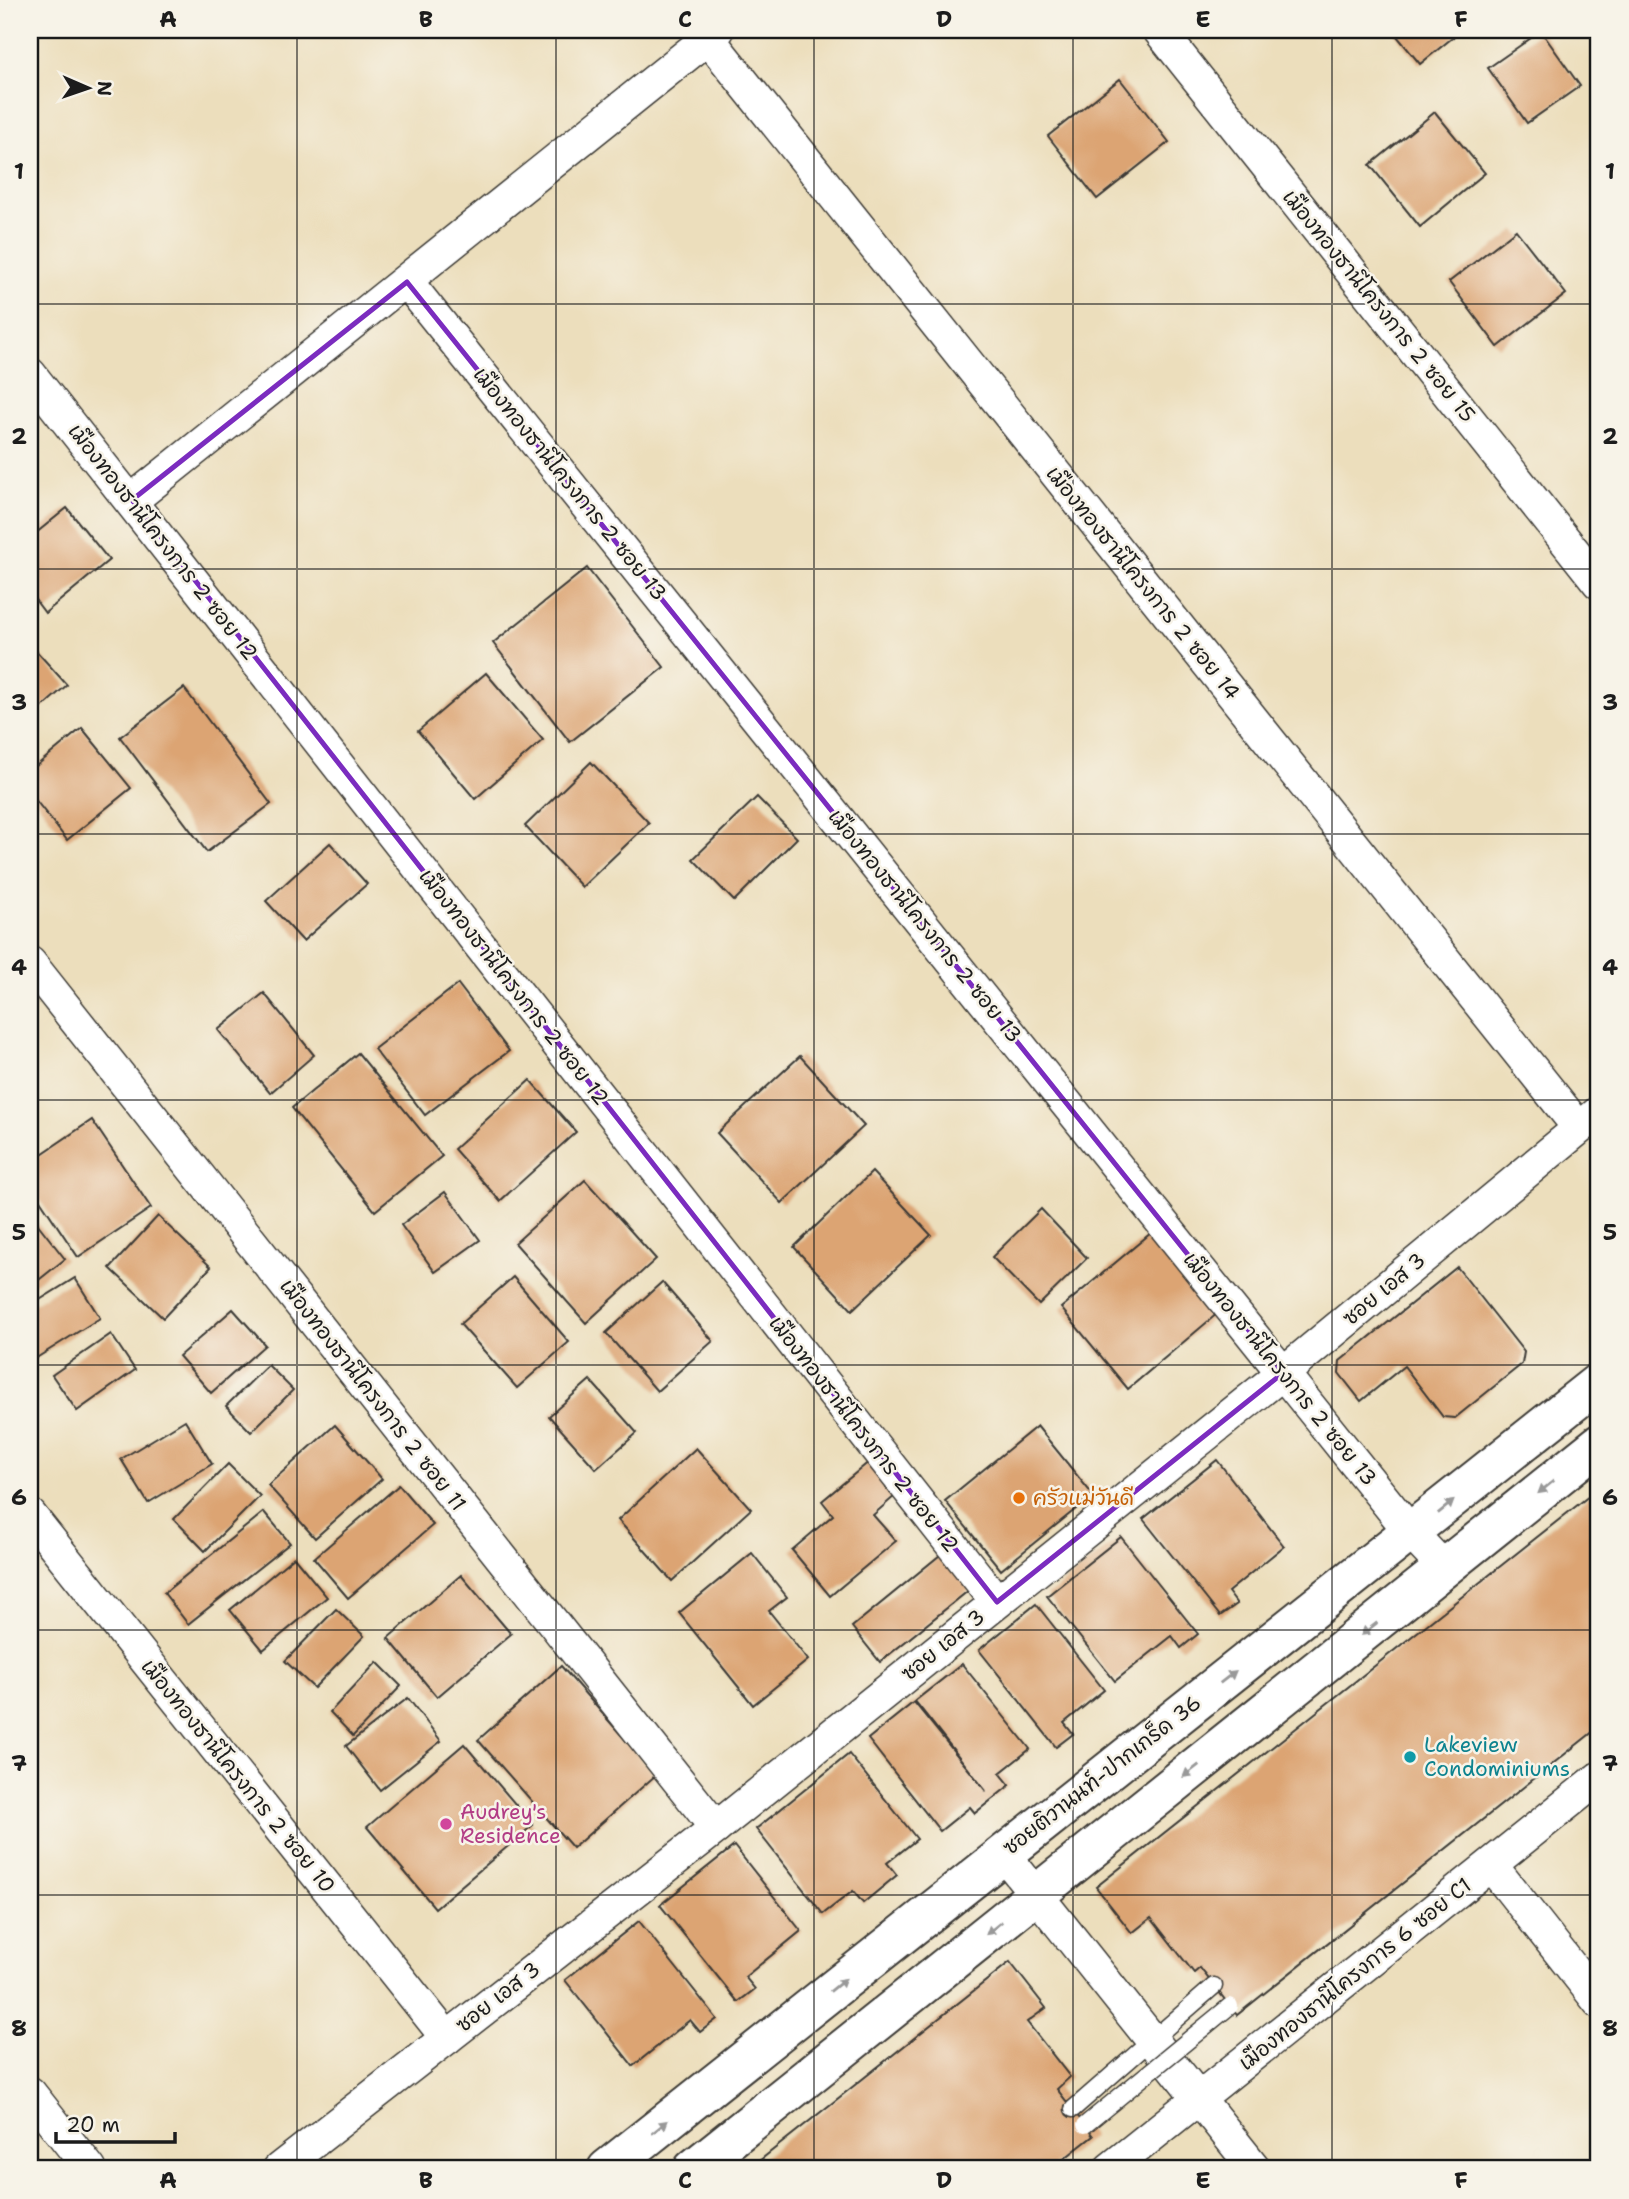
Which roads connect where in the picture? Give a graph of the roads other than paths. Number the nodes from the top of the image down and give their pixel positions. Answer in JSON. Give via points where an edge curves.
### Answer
{"nodes":[{"id":1,"x":1159,"y":30,"type":"edge"},
{"id":2,"x":713,"y":34,"type":"edge"},
{"id":3,"x":407,"y":282,"type":"junction"},
{"id":4,"x":30,"y":374,"type":"edge"},
{"id":5,"x":132,"y":500,"type":"junction"},
{"id":6,"x":1599,"y":583,"type":"edge"},
{"id":7,"x":30,"y":962,"type":"edge"},
{"id":8,"x":1589,"y":1120,"type":"edge"},
{"id":9,"x":1283,"y":1373,"type":"junction"},
{"id":10,"x":1599,"y":1382,"type":"edge"},
{"id":11,"x":1599,"y":1444,"type":"edge"},
{"id":12,"x":30,"y":1515,"type":"edge"},
{"id":13,"x":1412,"y":1534,"type":"junction"},
{"id":14,"x":1445,"y":1570,"type":"junction"},
{"id":15,"x":996,"y":1602,"type":"junction"},
{"id":16,"x":1599,"y":1778,"type":"edge"},
{"id":17,"x":716,"y":1828,"type":"junction"},
{"id":18,"x":1003,"y":1853,"type":"junction"},
{"id":19,"x":1491,"y":1864,"type":"junction"},
{"id":20,"x":1036,"y":1894,"type":"junction"},
{"id":21,"x":1214,"y":1986,"type":"dead end"},
{"id":22,"x":1599,"y":2002,"type":"edge"},
{"id":23,"x":1230,"y":2006,"type":"dead end"},
{"id":24,"x":447,"y":2038,"type":"junction"},
{"id":25,"x":1152,"y":2040,"type":"junction"},
{"id":26,"x":30,"y":2093,"type":"edge"},
{"id":27,"x":1198,"y":2099,"type":"junction"},
{"id":28,"x":1073,"y":2109,"type":"dead end"},
{"id":29,"x":1085,"y":2125,"type":"dead end"},
{"id":30,"x":90,"y":2169,"type":"edge"},
{"id":31,"x":279,"y":2169,"type":"edge"},
{"id":32,"x":607,"y":2169,"type":"edge"},
{"id":33,"x":693,"y":2169,"type":"edge"},
{"id":34,"x":1110,"y":2169,"type":"edge"},
{"id":35,"x":1255,"y":2169,"type":"edge"}],
"edges":[{"from":1,"to":6,"type":"street","name":"เมืองทองธานีโครงการ 2 ซอย 15"},
{"from":2,"to":3,"type":"street"},
{"from":2,"to":8,"type":"street","name":"เมืองทองธานีโครงการ 2 ซอย 14"},
{"from":3,"to":5,"type":"street"},
{"from":3,"to":9,"type":"street","name":"เมืองทองธานีโครงการ 2 ซอย 13"},
{"from":4,"to":5,"type":"street","name":"เมืองทองธานีโครงการ 2 ซอย 12"},
{"from":5,"to":15,"type":"street","name":"เมืองทองธานีโครงการ 2 ซอย 12"},
{"from":7,"to":17,"type":"street","name":"เมืองทองธานีโครงการ 2 ซอย 11"},
{"from":8,"to":9,"type":"street","name":"ซอย เอส 3"},
{"from":9,"to":13,"type":"street","name":"เมืองทองธานีโครงการ 2 ซอย 13"},
{"from":9,"to":15,"type":"street","name":"ซอย เอส 3"},
{"from":13,"to":10,"type":"street","name":"ซอยติวานนท์-ปากเกร็ด 36","one_way":true},
{"from":11,"to":14,"type":"street","one_way":true},
{"from":12,"to":24,"type":"street","name":"เมืองทองธานีโครงการ 2 ซอย 10"},
{"from":13,"to":14,"type":"street","name":"เมืองทองธานีโครงการ 2 ซอย 13"},
{"from":18,"to":13,"type":"street","name":"ซอยติวานนท์-ปากเกร็ด 36","one_way":true},
{"from":14,"to":20,"type":"street","one_way":true},
{"from":15,"to":17,"type":"street","name":"ซอย เอส 3"},
{"from":16,"to":19,"type":"street","name":"เมืองทองธานีโครงการ 6 ซอย C1"},
{"from":17,"to":24,"type":"street","name":"ซอย เอส 3"},
{"from":18,"to":20,"type":"street"},
{"from":32,"to":18,"type":"street","name":"ซอยติวานนท์-ปากเกร็ด 36","one_way":true},
{"from":19,"to":22,"type":"street"},
{"from":19,"to":27,"type":"street","name":"เมืองทองธานีโครงการ 6 ซอย C1"},
{"from":20,"to":25,"type":"street"},
{"from":20,"to":33,"type":"street","one_way":true},
{"from":21,"to":25,"type":"lane"},
{"from":23,"to":29,"type":"lane","bridge":true},
{"from":24,"to":31,"type":"street","name":"ซอย เอส 3"},
{"from":25,"to":27,"type":"street"},
{"from":25,"to":28,"type":"lane"},
{"from":26,"to":30,"type":"street"},
{"from":27,"to":34,"type":"street","name":"เมืองทองธานีโครงการ 6 ซอย C1"},
{"from":27,"to":35,"type":"street"}]}
